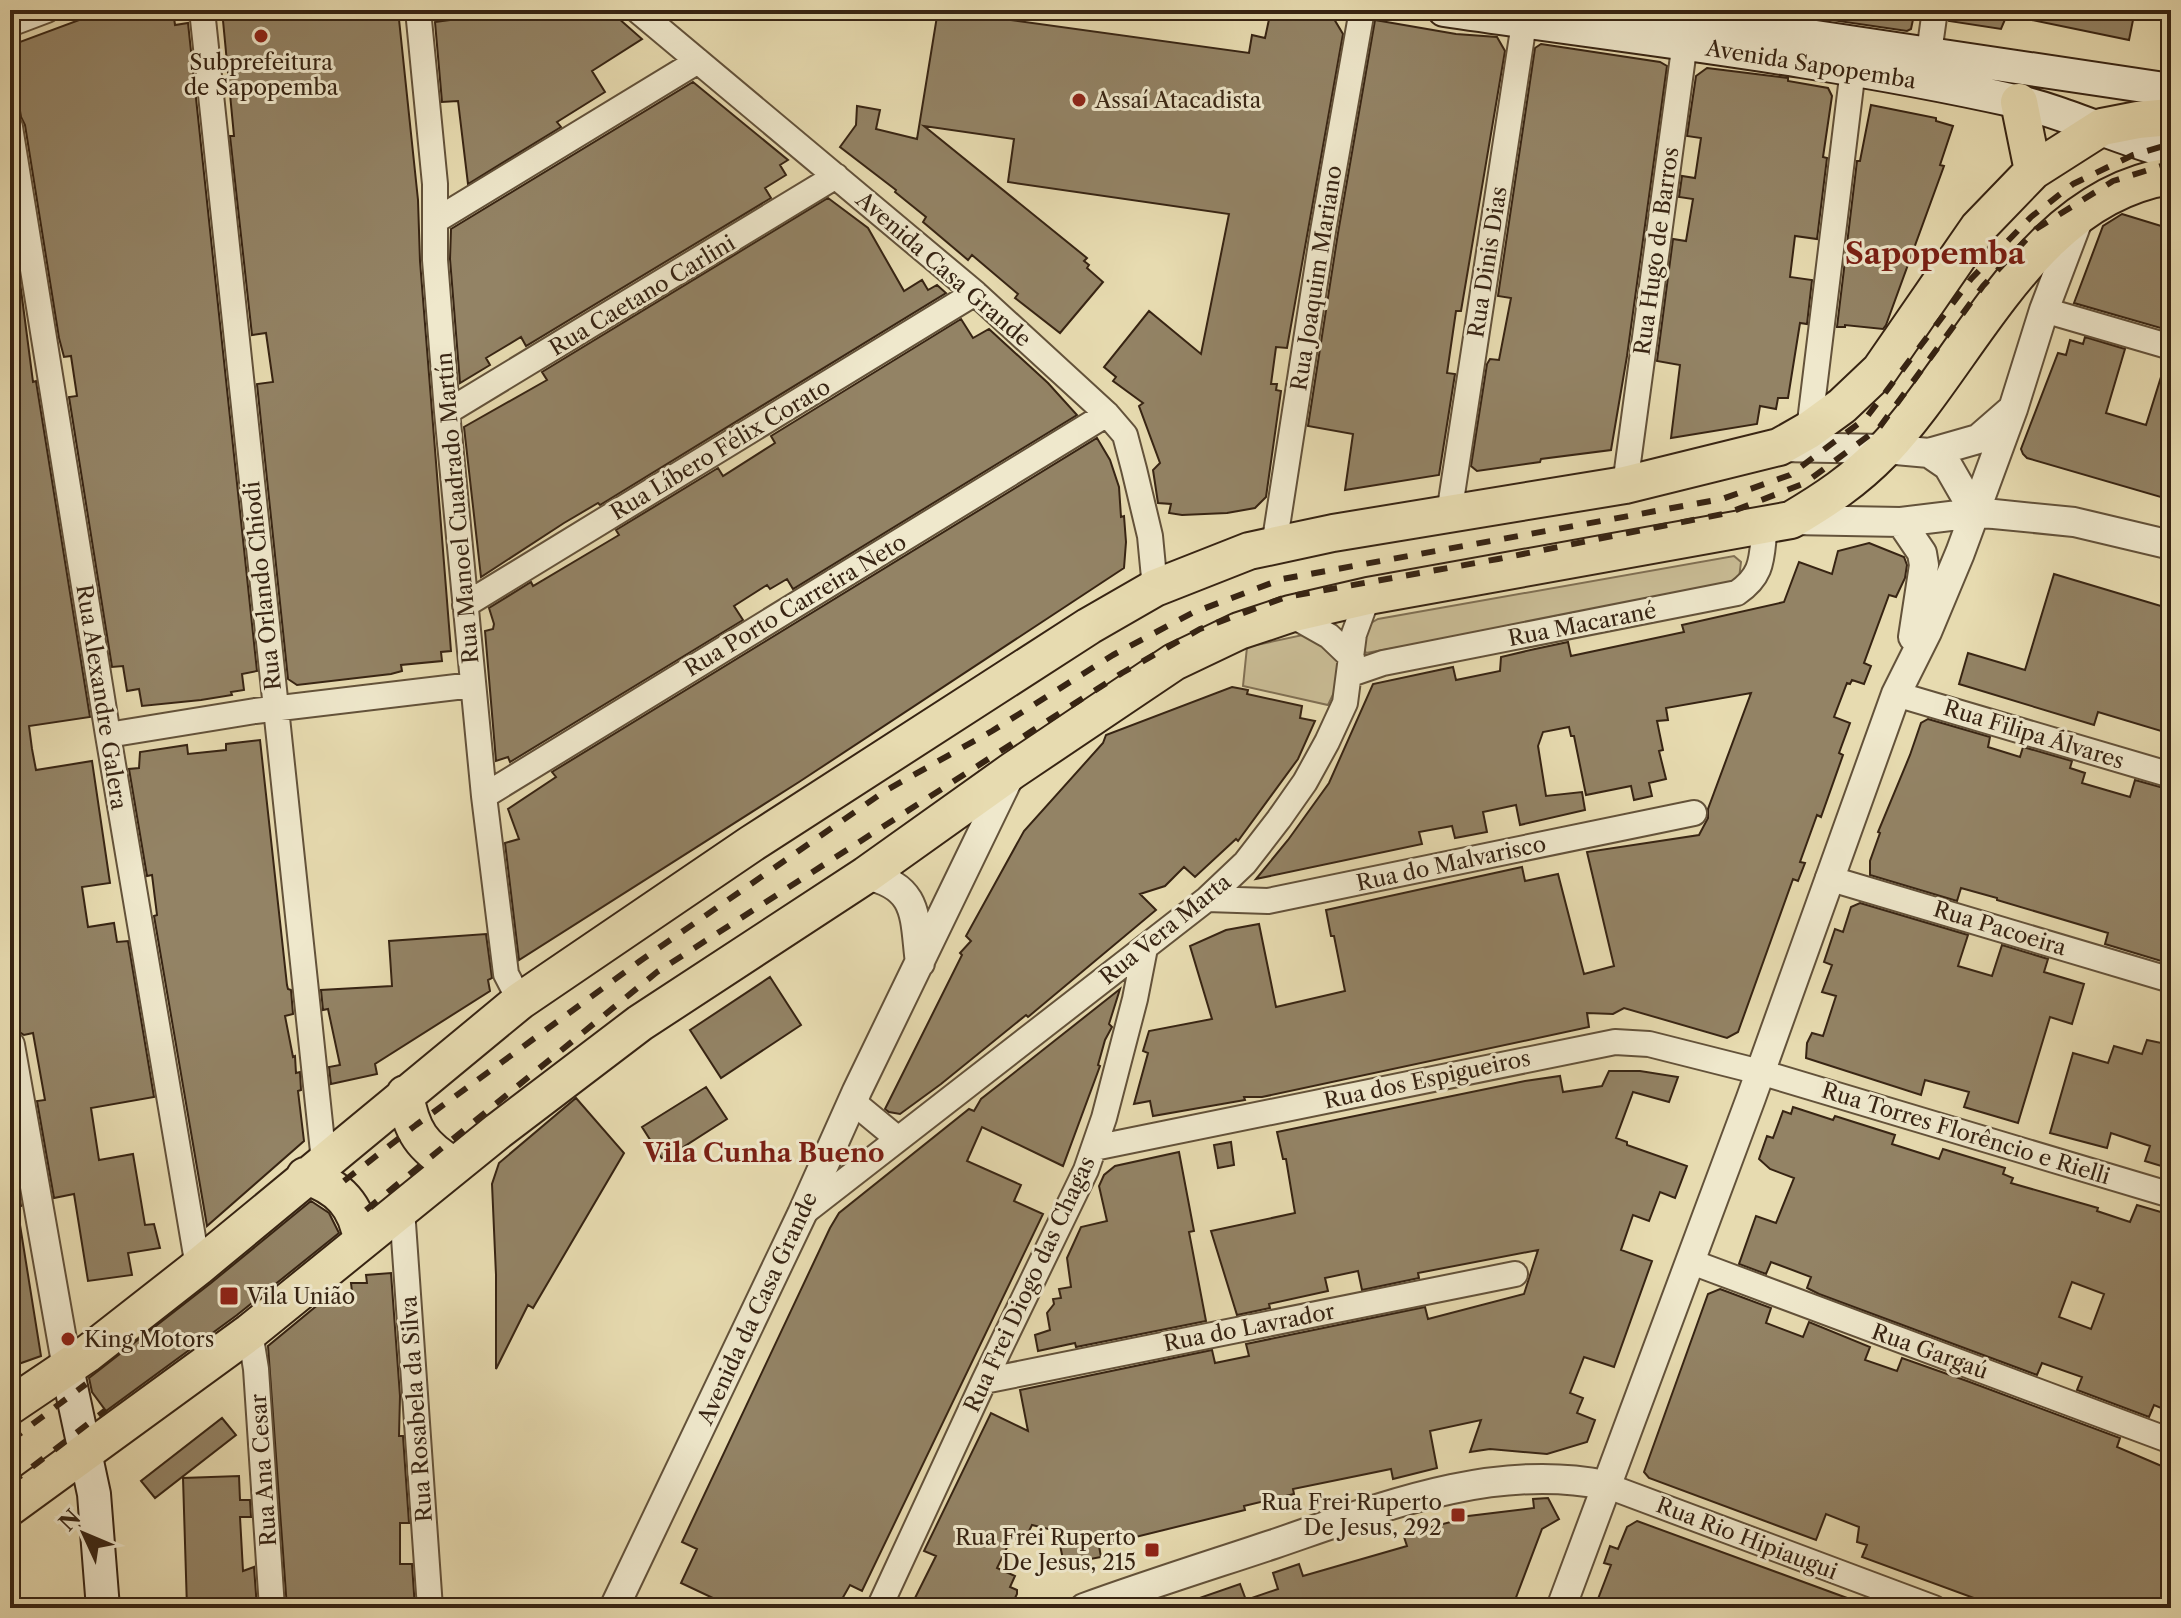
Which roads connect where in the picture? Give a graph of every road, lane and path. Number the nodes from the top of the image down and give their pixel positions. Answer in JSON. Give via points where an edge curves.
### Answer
{"nodes":[{"id":1,"x":47,"y":10,"type":"edge"},
{"id":2,"x":202,"y":10,"type":"edge"},
{"id":3,"x":418,"y":10,"type":"edge"},
{"id":4,"x":637,"y":10,"type":"edge"},
{"id":5,"x":1362,"y":10,"type":"edge"},
{"id":6,"x":1444,"y":10,"type":"edge"},
{"id":7,"x":1634,"y":10,"type":"edge"},
{"id":8,"x":1935,"y":10,"type":"edge"},
{"id":9,"x":1525,"y":16,"type":"edge"},
{"id":10,"x":10,"y":24,"type":"edge"},
{"id":11,"x":1686,"y":31,"type":"junction"},
{"id":12,"x":698,"y":61,"type":"junction"},
{"id":13,"x":1927,"y":67,"type":"junction"},
{"id":14,"x":1853,"y":69,"type":"junction"},
{"id":15,"x":2171,"y":90,"type":"edge"},
{"id":16,"x":2019,"y":102,"type":"junction"},
{"id":17,"x":2171,"y":117,"type":"edge"},
{"id":18,"x":10,"y":127,"type":"edge"},
{"id":19,"x":2102,"y":127,"type":"junction"},
{"id":20,"x":2171,"y":152,"type":"edge"},
{"id":21,"x":2033,"y":171,"type":"junction"},
{"id":22,"x":836,"y":176,"type":"junction"},
{"id":23,"x":2171,"y":176,"type":"edge"},
{"id":24,"x":2080,"y":214,"type":"junction"},
{"id":25,"x":435,"y":221,"type":"junction"},
{"id":26,"x":975,"y":293,"type":"junction"},
{"id":27,"x":2044,"y":310,"type":"junction"},
{"id":28,"x":2171,"y":347,"type":"edge"},
{"id":29,"x":2013,"y":409,"type":"junction"},
{"id":30,"x":447,"y":412,"type":"junction"},
{"id":31,"x":1107,"y":414,"type":"junction"},
{"id":32,"x":1794,"y":439,"type":"junction"},
{"id":33,"x":1885,"y":449,"type":"junction"},
{"id":34,"x":1929,"y":453,"type":"junction"},
{"id":35,"x":1625,"y":485,"type":"junction"},
{"id":36,"x":1975,"y":513,"type":"junction"},
{"id":37,"x":1449,"y":514,"type":"junction"},
{"id":38,"x":1901,"y":522,"type":"junction"},
{"id":39,"x":1778,"y":523,"type":"junction"},
{"id":40,"x":2171,"y":545,"type":"edge"},
{"id":41,"x":1274,"y":546,"type":"junction"},
{"id":42,"x":1155,"y":588,"type":"junction"},
{"id":43,"x":1368,"y":596,"type":"junction"},
{"id":44,"x":465,"y":605,"type":"junction"},
{"id":45,"x":1290,"y":614,"type":"junction"},
{"id":46,"x":1351,"y":666,"type":"junction"},
{"id":47,"x":1902,"y":682,"type":"junction"},
{"id":48,"x":473,"y":685,"type":"junction"},
{"id":49,"x":275,"y":709,"type":"junction"},
{"id":50,"x":108,"y":735,"type":"junction"},
{"id":51,"x":1012,"y":771,"type":"junction"},
{"id":52,"x":2171,"y":775,"type":"edge"},
{"id":53,"x":484,"y":796,"type":"junction"},
{"id":54,"x":1694,"y":813,"type":"dead end"},
{"id":55,"x":866,"y":875,"type":"junction"},
{"id":56,"x":1828,"y":878,"type":"junction"},
{"id":57,"x":1207,"y":899,"type":"junction"},
{"id":58,"x":1145,"y":948,"type":"junction"},
{"id":59,"x":920,"y":964,"type":"junction"},
{"id":60,"x":2171,"y":980,"type":"edge"},
{"id":61,"x":520,"y":1001,"type":"junction"},
{"id":62,"x":10,"y":1045,"type":"edge"},
{"id":63,"x":1760,"y":1072,"type":"junction"},
{"id":64,"x":405,"y":1094,"type":"junction"},
{"id":65,"x":852,"y":1101,"type":"junction"},
{"id":66,"x":898,"y":1139,"type":"junction"},
{"id":67,"x":1094,"y":1148,"type":"junction"},
{"id":68,"x":454,"y":1166,"type":"junction"},
{"id":69,"x":314,"y":1169,"type":"junction"},
{"id":70,"x":2171,"y":1195,"type":"edge"},
{"id":71,"x":402,"y":1209,"type":"junction"},
{"id":72,"x":802,"y":1214,"type":"junction"},
{"id":73,"x":362,"y":1241,"type":"junction"},
{"id":74,"x":1689,"y":1261,"type":"junction"},
{"id":75,"x":198,"y":1267,"type":"junction"},
{"id":76,"x":1515,"y":1274,"type":"dead end"},
{"id":77,"x":250,"y":1332,"type":"junction"},
{"id":78,"x":67,"y":1368,"type":"junction"},
{"id":79,"x":984,"y":1381,"type":"junction"},
{"id":80,"x":10,"y":1406,"type":"edge"},
{"id":81,"x":2171,"y":1441,"type":"edge"},
{"id":82,"x":87,"y":1453,"type":"junction"},
{"id":83,"x":1605,"y":1485,"type":"junction"},
{"id":84,"x":10,"y":1507,"type":"edge"},
{"id":85,"x":1097,"y":1605,"type":"edge"},
{"id":86,"x":103,"y":1608,"type":"edge"},
{"id":87,"x":272,"y":1608,"type":"edge"},
{"id":88,"x":430,"y":1608,"type":"edge"},
{"id":89,"x":614,"y":1608,"type":"edge"},
{"id":90,"x":879,"y":1608,"type":"edge"},
{"id":91,"x":1561,"y":1608,"type":"edge"},
{"id":92,"x":1934,"y":1608,"type":"edge"}],
"edges":[{"from":1,"to":10,"type":"street"},
{"from":2,"to":49,"type":"street","name":"Rua Orlando Chiodi"},
{"from":3,"to":25,"type":"street","name":"Rua Manoel Cuadrado Martín"},
{"from":4,"to":12,"type":"street","name":"Avenida Casa Grande"},
{"from":5,"to":41,"type":"street","name":"Rua Joaquim Mariano"},
{"from":6,"to":9,"type":"main road","name":"Avenida Sapopemba"},
{"from":7,"to":11,"type":"main road","name":"Avenida Sapopemba"},
{"from":8,"to":13,"type":"street"},
{"from":9,"to":11,"type":"main road","name":"Avenida Sapopemba"},
{"from":9,"to":37,"type":"street","name":"Rua Dinis Dias"},
{"from":11,"to":13,"type":"main road","name":"Avenida Sapopemba"},
{"from":11,"to":14,"type":"main road","name":"Avenida Sapopemba"},
{"from":11,"to":35,"type":"street","name":"Rua Hugo de Barros"},
{"from":12,"to":22,"type":"street","name":"Avenida Casa Grande"},
{"from":12,"to":25,"type":"street"},
{"from":13,"to":14,"type":"main road","name":"Avenida Sapopemba"},
{"from":13,"to":15,"type":"main road","name":"Avenida Sapopemba"},
{"from":13,"to":16,"type":"main road","name":"Avenida Sapopemba"},
{"from":14,"to":32,"type":"street"},
{"from":16,"to":19,"type":"main road","name":"Avenida Sapopemba"},
{"from":16,"to":21,"type":"main road"},
{"from":17,"to":19,"type":"main road"},
{"from":18,"to":50,"type":"street","name":"Rua Alexandre Galera"},
{"from":19,"to":20,"type":"main road","name":"Avenida Sapopemba"},
{"from":19,"to":21,"type":"main road"},
{"from":21,"to":32,"type":"main road","via":[[1978,228],[1880,370],[1842,406]]},
{"from":22,"to":26,"type":"street","name":"Avenida Casa Grande"},
{"from":22,"to":30,"type":"street","name":"Rua Caetano Carlini"},
{"from":23,"to":24,"type":"main road","via":[[2116,192]]},
{"from":24,"to":27,"type":"street"},
{"from":24,"to":33,"type":"main road","via":[[2033,257],[1993,305]]},
{"from":25,"to":30,"type":"street","name":"Rua Manoel Cuadrado Martín"},
{"from":26,"to":31,"type":"street","name":"Avenida Casa Grande"},
{"from":26,"to":44,"type":"street","name":"Rua Líbero Félix Corato"},
{"from":27,"to":28,"type":"street"},
{"from":27,"to":29,"type":"street"},
{"from":29,"to":34,"type":"street","via":[[1978,439]]},
{"from":29,"to":36,"type":"street"},
{"from":30,"to":44,"type":"street","name":"Rua Manoel Cuadrado Martín"},
{"from":31,"to":42,"type":"street","name":"Avenida Casa Grande","via":[[1125,435],[1150,536]]},
{"from":31,"to":53,"type":"street","name":"Rua Porto Carreira Neto"},
{"from":32,"to":33,"type":"street"},
{"from":32,"to":35,"type":"main road"},
{"from":33,"to":34,"type":"street"},
{"from":33,"to":39,"type":"main road","via":[[1833,496]]},
{"from":34,"to":36,"type":"street","via":[[1948,466]]},
{"from":35,"to":37,"type":"main road"},
{"from":36,"to":38,"type":"street"},
{"from":36,"to":40,"type":"street","via":[[2074,522]]},
{"from":36,"to":47,"type":"street"},
{"from":37,"to":41,"type":"main road"},
{"from":38,"to":39,"type":"street"},
{"from":38,"to":47,"type":"street","via":[[1924,565]]},
{"from":39,"to":43,"type":"main road"},
{"from":39,"to":46,"type":"street","name":"Rua Macarané","via":[[1760,571],[1737,593]]},
{"from":41,"to":42,"type":"main road"},
{"from":42,"to":61,"type":"main road","via":[[751,844]]},
{"from":43,"to":45,"type":"main road"},
{"from":43,"to":46,"type":"street","name":"Rua Vera Marta","via":[[1354,634]]},
{"from":44,"to":48,"type":"street","name":"Rua Manoel Cuadrado Martín"},
{"from":45,"to":46,"type":"street","via":[[1329,636]]},
{"from":45,"to":51,"type":"main road","via":[[1174,662]]},
{"from":46,"to":57,"type":"street","name":"Rua Vera Marta","via":[[1345,703],[1305,782],[1245,863]]},
{"from":47,"to":52,"type":"street","name":"Rua Filipa Álvares","via":[[1941,705]]},
{"from":47,"to":56,"type":"street"},
{"from":48,"to":49,"type":"street"},
{"from":48,"to":53,"type":"street","name":"Rua Manoel Cuadrado Martín"},
{"from":49,"to":50,"type":"street"},
{"from":49,"to":69,"type":"street","name":"Rua Orlando Chiodi"},
{"from":50,"to":75,"type":"street","name":"Rua Alexandre Galera"},
{"from":51,"to":55,"type":"main road"},
{"from":51,"to":59,"type":"street","name":"Avenida da Casa Grande"},
{"from":53,"to":61,"type":"street","name":"Rua Manoel Cuadrado Martín","via":[[506,974]]},
{"from":54,"to":57,"type":"street","name":"Rua do Malvarisco","via":[[1268,901]]},
{"from":55,"to":59,"type":"street","via":[[895,883],[905,892]]},
{"from":55,"to":68,"type":"main road","via":[[640,1023]]},
{"from":56,"to":60,"type":"street","name":"Rua Pacoeira"},
{"from":56,"to":63,"type":"street"},
{"from":57,"to":58,"type":"street","name":"Rua Vera Marta"},
{"from":58,"to":66,"type":"street","name":"Rua Vera Marta"},
{"from":58,"to":67,"type":"street","name":"Rua Frei Diogo das Chagas"},
{"from":59,"to":65,"type":"street","name":"Avenida da Casa Grande"},
{"from":61,"to":64,"type":"main road"},
{"from":62,"to":78,"type":"street"},
{"from":63,"to":67,"type":"street","name":"Rua dos Espigueiros","via":[[1649,1044],[1615,1042]]},
{"from":63,"to":70,"type":"street","name":"Rua Torres Florêncio e Rielli"},
{"from":63,"to":74,"type":"street"},
{"from":64,"to":68,"type":"main road","via":[[408,1117],[426,1147]]},
{"from":64,"to":69,"type":"main road"},
{"from":65,"to":66,"type":"street"},
{"from":65,"to":72,"type":"street","name":"Avenida da Casa Grande"},
{"from":66,"to":72,"type":"street","name":"Rua Vera Marta"},
{"from":67,"to":79,"type":"street","name":"Rua Frei Diogo das Chagas"},
{"from":68,"to":71,"type":"main road"},
{"from":69,"to":73,"type":"main road","via":[[357,1217]]},
{"from":69,"to":75,"type":"main road"},
{"from":71,"to":73,"type":"main road"},
{"from":71,"to":88,"type":"street","name":"Rua Rosabela da Silva"},
{"from":72,"to":89,"type":"street","name":"Avenida da Casa Grande"},
{"from":73,"to":77,"type":"main road"},
{"from":74,"to":81,"type":"street","name":"Rua Gargaú"},
{"from":74,"to":83,"type":"street"},
{"from":75,"to":78,"type":"main road"},
{"from":76,"to":79,"type":"street","name":"Rua do Lavrador"},
{"from":77,"to":82,"type":"main road"},
{"from":77,"to":87,"type":"street","name":"Rua Ana Cesar"},
{"from":78,"to":80,"type":"main road"},
{"from":78,"to":82,"type":"main road"},
{"from":79,"to":90,"type":"street","name":"Rua Frei Diogo das Chagas"},
{"from":82,"to":84,"type":"main road"},
{"from":82,"to":86,"type":"main road"},
{"from":83,"to":85,"type":"street","via":[[1576,1479],[1492,1481],[1400,1501]]},
{"from":83,"to":91,"type":"street"},
{"from":83,"to":92,"type":"street","name":"Rua Rio Hipiaugui"}]}
